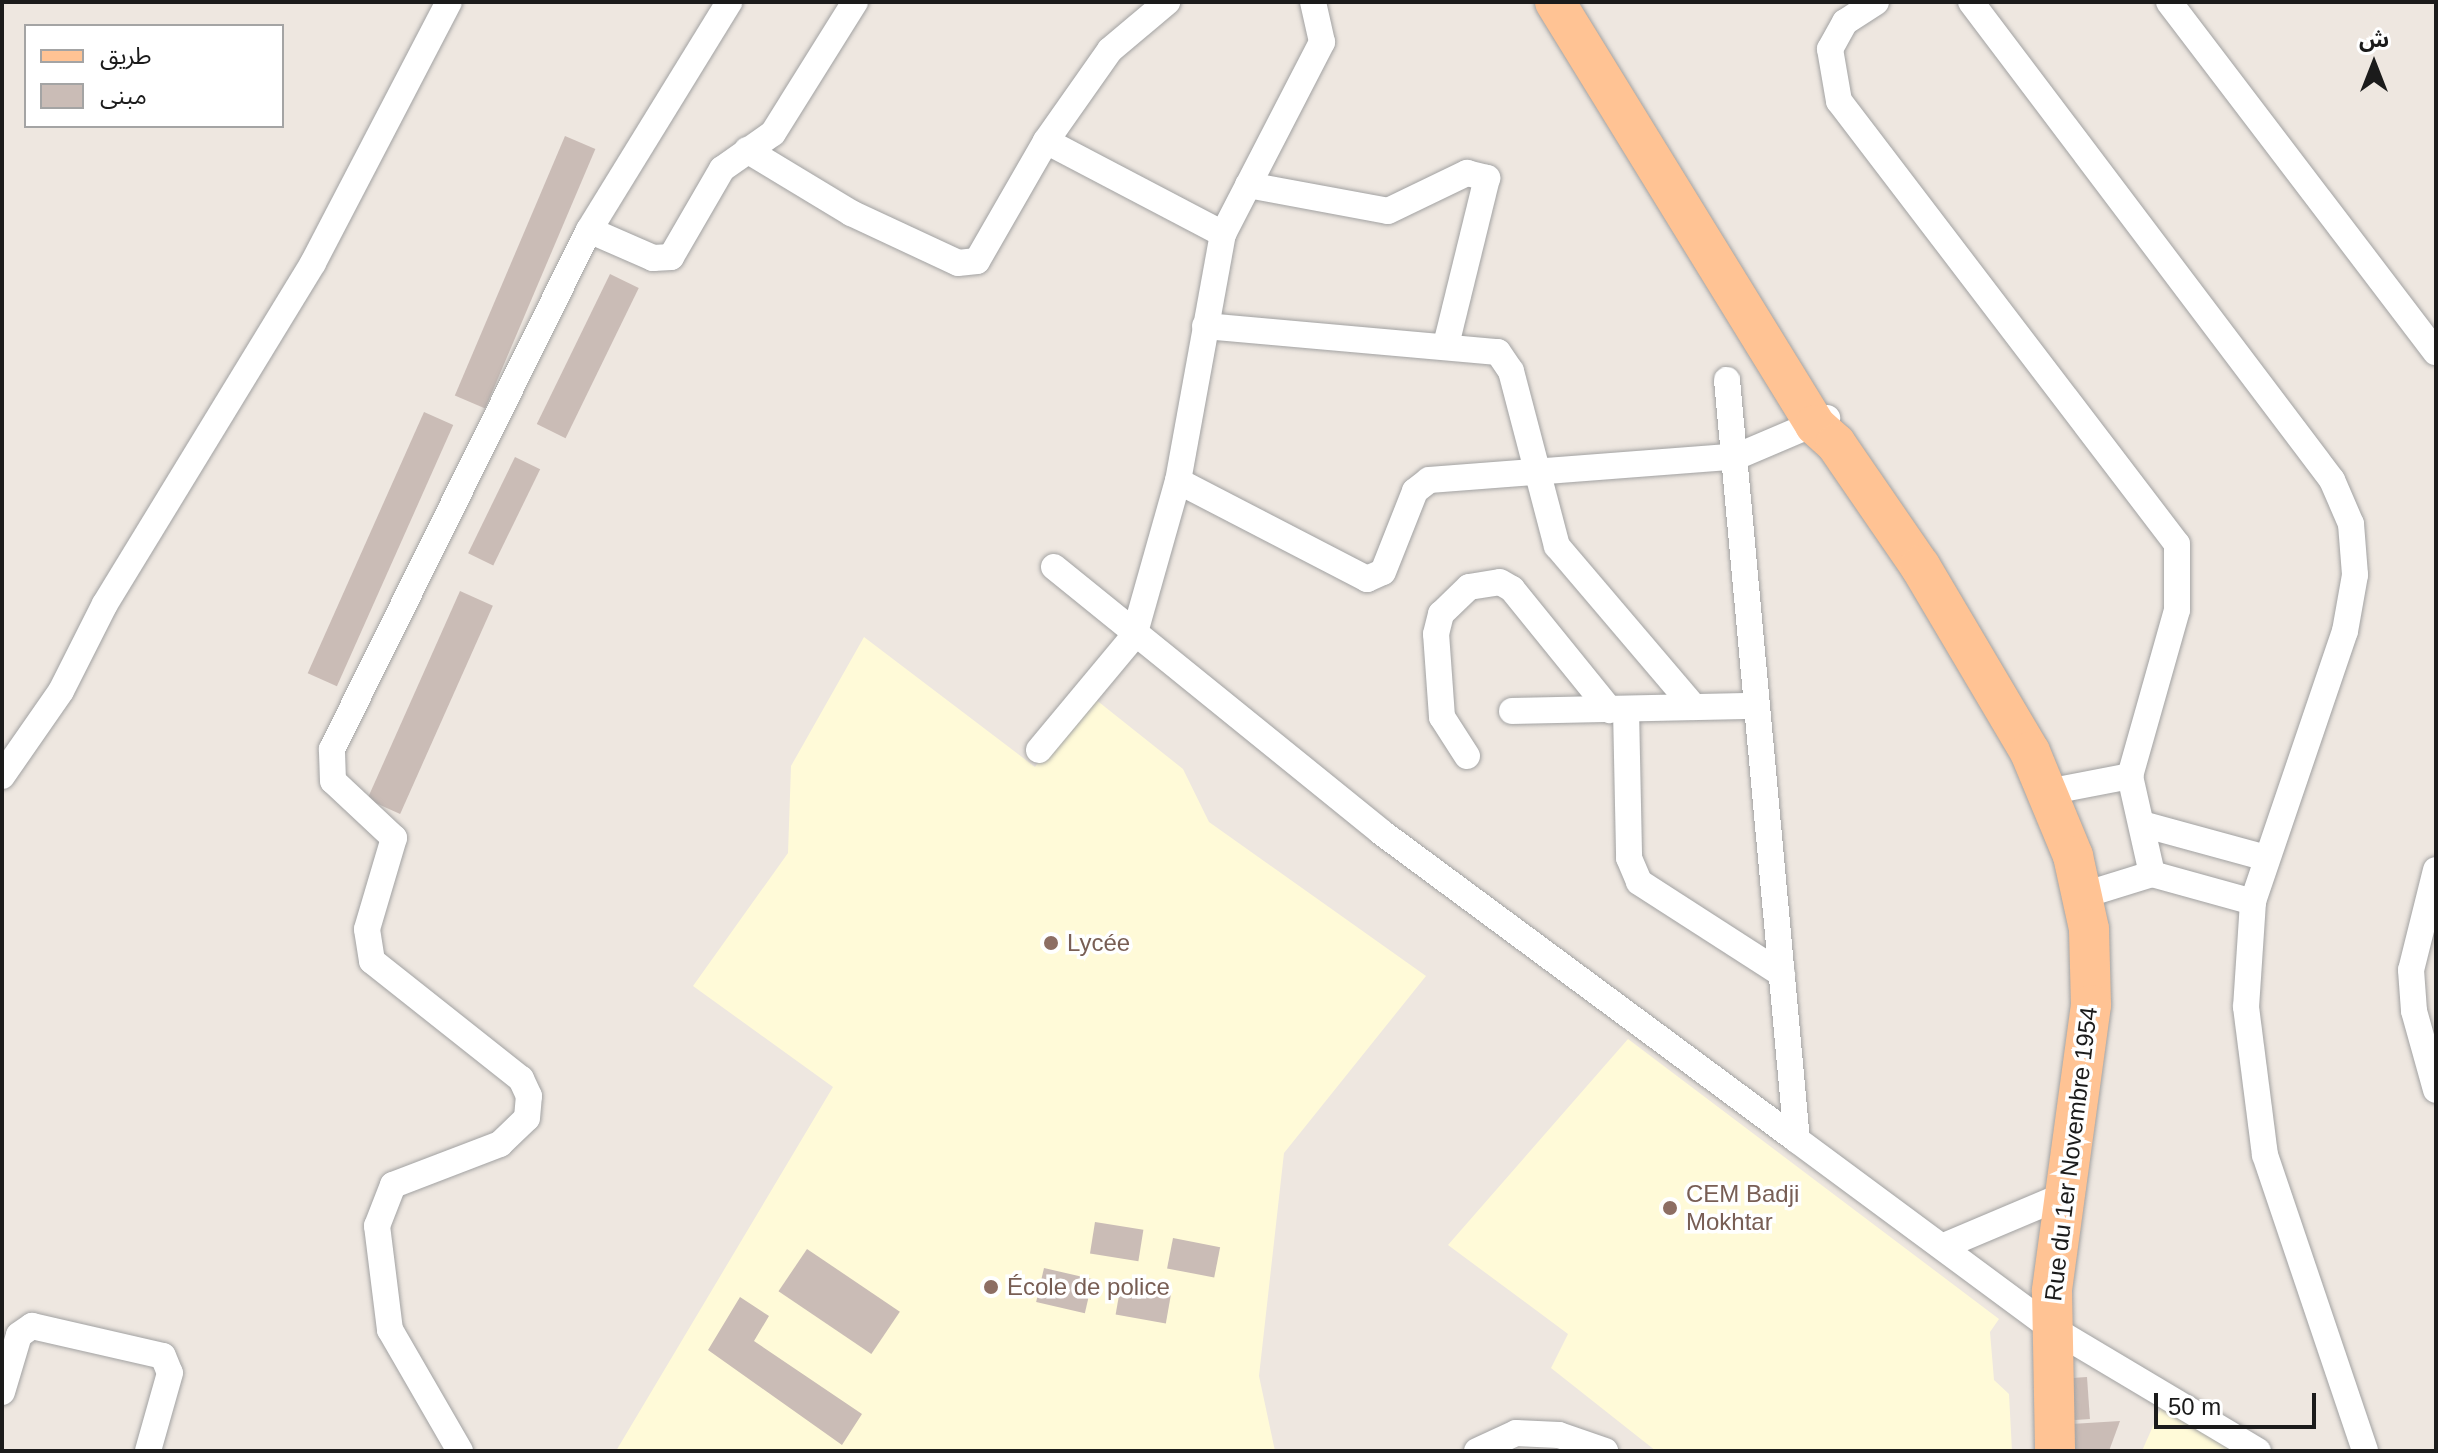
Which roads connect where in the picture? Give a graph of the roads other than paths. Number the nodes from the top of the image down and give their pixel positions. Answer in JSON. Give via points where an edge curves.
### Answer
{"nodes":[{"id":1,"x":449,"y":2,"type":"edge"},
{"id":2,"x":729,"y":2,"type":"edge"},
{"id":3,"x":855,"y":2,"type":"edge"},
{"id":4,"x":1167,"y":2,"type":"edge"},
{"id":5,"x":1313,"y":2,"type":"edge"},
{"id":6,"x":1555,"y":2,"type":"edge"},
{"id":7,"x":1585,"y":2,"type":"edge"},
{"id":8,"x":1876,"y":2,"type":"edge"},
{"id":9,"x":1971,"y":2,"type":"edge"},
{"id":10,"x":2169,"y":2,"type":"edge"},
{"id":11,"x":1046,"y":141,"type":"junction"},
{"id":12,"x":747,"y":150,"type":"junction"},
{"id":13,"x":1248,"y":185,"type":"junction"},
{"id":14,"x":589,"y":230,"type":"junction"},
{"id":15,"x":1223,"y":234,"type":"junction"},
{"id":16,"x":1205,"y":326,"type":"junction"},
{"id":17,"x":1446,"y":345,"type":"junction"},
{"id":18,"x":2436,"y":352,"type":"edge"},
{"id":19,"x":1727,"y":380,"type":"dead end"},
{"id":20,"x":1827,"y":428,"type":"junction"},
{"id":21,"x":1738,"y":456,"type":"junction"},
{"id":22,"x":1534,"y":471,"type":"junction"},
{"id":23,"x":1178,"y":481,"type":"junction"},
{"id":24,"x":1054,"y":567,"type":"dead end"},
{"id":25,"x":1134,"y":636,"type":"junction"},
{"id":26,"x":1756,"y":706,"type":"junction"},
{"id":27,"x":1694,"y":707,"type":"junction"},
{"id":28,"x":1618,"y":709,"type":"junction"},
{"id":29,"x":1512,"y":711,"type":"dead end"},
{"id":30,"x":1039,"y":750,"type":"dead end"},
{"id":31,"x":1467,"y":756,"type":"dead end"},
{"id":32,"x":2,"y":776,"type":"edge"},
{"id":33,"x":2130,"y":776,"type":"junction"},
{"id":34,"x":2047,"y":792,"type":"junction"},
{"id":35,"x":2142,"y":824,"type":"junction"},
{"id":36,"x":2266,"y":858,"type":"junction"},
{"id":37,"x":2436,"y":870,"type":"edge"},
{"id":38,"x":2152,"y":874,"type":"junction"},
{"id":39,"x":2084,"y":895,"type":"junction"},
{"id":40,"x":2253,"y":902,"type":"junction"},
{"id":41,"x":1782,"y":974,"type":"junction"},
{"id":42,"x":2436,"y":1090,"type":"edge"},
{"id":43,"x":1797,"y":1140,"type":"junction"},
{"id":44,"x":2065,"y":1195,"type":"junction"},
{"id":45,"x":1944,"y":1246,"type":"junction"},
{"id":46,"x":2050,"y":1327,"type":"junction"},
{"id":47,"x":2,"y":1392,"type":"edge"},
{"id":48,"x":148,"y":1451,"type":"edge"},
{"id":49,"x":460,"y":1451,"type":"edge"},
{"id":50,"x":1477,"y":1451,"type":"edge"},
{"id":51,"x":1605,"y":1451,"type":"edge"},
{"id":52,"x":2055,"y":1451,"type":"edge"},
{"id":53,"x":2258,"y":1451,"type":"edge"},
{"id":54,"x":2365,"y":1451,"type":"edge"}],
"edges":[{"from":1,"to":32,"type":"street","via":[[313,263],[105,604],[61,691]]},
{"from":2,"to":14,"type":"street"},
{"from":3,"to":12,"type":"street","via":[[773,133]]},
{"from":4,"to":11,"type":"street","via":[[1110,50]]},
{"from":5,"to":13,"type":"street","via":[[1322,42]]},
{"from":6,"to":20,"type":"main road"},
{"from":7,"to":20,"type":"main road"},
{"from":8,"to":33,"type":"street","via":[[1845,22],[1830,49],[1839,101],[2177,544],[2177,610]]},
{"from":9,"to":36,"type":"street","via":[[2332,480],[2351,524],[2355,575],[2345,631]]},
{"from":10,"to":18,"type":"street"},
{"from":11,"to":12,"type":"street","via":[[985,254],[968,264],[851,213]]},
{"from":11,"to":15,"type":"street"},
{"from":12,"to":14,"type":"street","via":[[722,169],[671,257],[653,258]]},
{"from":13,"to":15,"type":"street"},
{"from":13,"to":17,"type":"street","via":[[1388,211],[1467,173],[1487,178]]},
{"from":14,"to":49,"type":"street","via":[[498,403],[329,768],[394,838],[367,929],[372,961],[521,1079],[529,1096],[527,1118],[500,1144],[393,1185],[377,1226],[390,1330]]},
{"from":15,"to":16,"type":"street"},
{"from":16,"to":17,"type":"street"},
{"from":16,"to":23,"type":"street"},
{"from":17,"to":22,"type":"street","via":[[1484,348],[1507,360]]},
{"from":19,"to":21,"type":"street"},
{"from":20,"to":21,"type":"street"},
{"from":20,"to":34,"type":"main road","name":"Rue du 1er Novembre 1954","via":[[1935,592]]},
{"from":21,"to":22,"type":"street"},
{"from":21,"to":26,"type":"street"},
{"from":22,"to":23,"type":"street","via":[[1420,484],[1383,572],[1367,579]]},
{"from":22,"to":27,"type":"street","via":[[1557,546]]},
{"from":23,"to":25,"type":"street"},
{"from":24,"to":25,"type":"street"},
{"from":25,"to":30,"type":"street"},
{"from":25,"to":43,"type":"street","via":[[1381,832]]},
{"from":26,"to":27,"type":"street"},
{"from":26,"to":41,"type":"street"},
{"from":27,"to":28,"type":"street"},
{"from":28,"to":29,"type":"street"},
{"from":28,"to":31,"type":"street","via":[[1512,589],[1500,582],[1469,587],[1441,614],[1436,634],[1442,717]]},
{"from":28,"to":41,"type":"street","via":[[1629,858],[1639,882]]},
{"from":33,"to":34,"type":"street"},
{"from":33,"to":35,"type":"street"},
{"from":34,"to":39,"type":"main road","name":"Rue du 1er Novembre 1954"},
{"from":35,"to":36,"type":"street"},
{"from":35,"to":38,"type":"street"},
{"from":36,"to":40,"type":"street"},
{"from":37,"to":42,"type":"street","via":[[2411,970],[2414,1011]]},
{"from":38,"to":39,"type":"street"},
{"from":38,"to":40,"type":"street"},
{"from":39,"to":44,"type":"main road","name":"Rue du 1er Novembre 1954","via":[[2090,1028]]},
{"from":40,"to":54,"type":"street","via":[[2246,1007],[2265,1155]]},
{"from":41,"to":43,"type":"street"},
{"from":43,"to":45,"type":"street"},
{"from":44,"to":45,"type":"street"},
{"from":44,"to":46,"type":"main road","name":"Rue du 1er Novembre 1954"},
{"from":45,"to":46,"type":"street"},
{"from":46,"to":52,"type":"main road","name":"Rue du 1er Novembre 1954"},
{"from":46,"to":53,"type":"street"},
{"from":47,"to":48,"type":"street","via":[[19,1335],[32,1326],[163,1356],[170,1373]]},
{"from":50,"to":51,"type":"street","via":[[1516,1433],[1559,1435]]}]}
